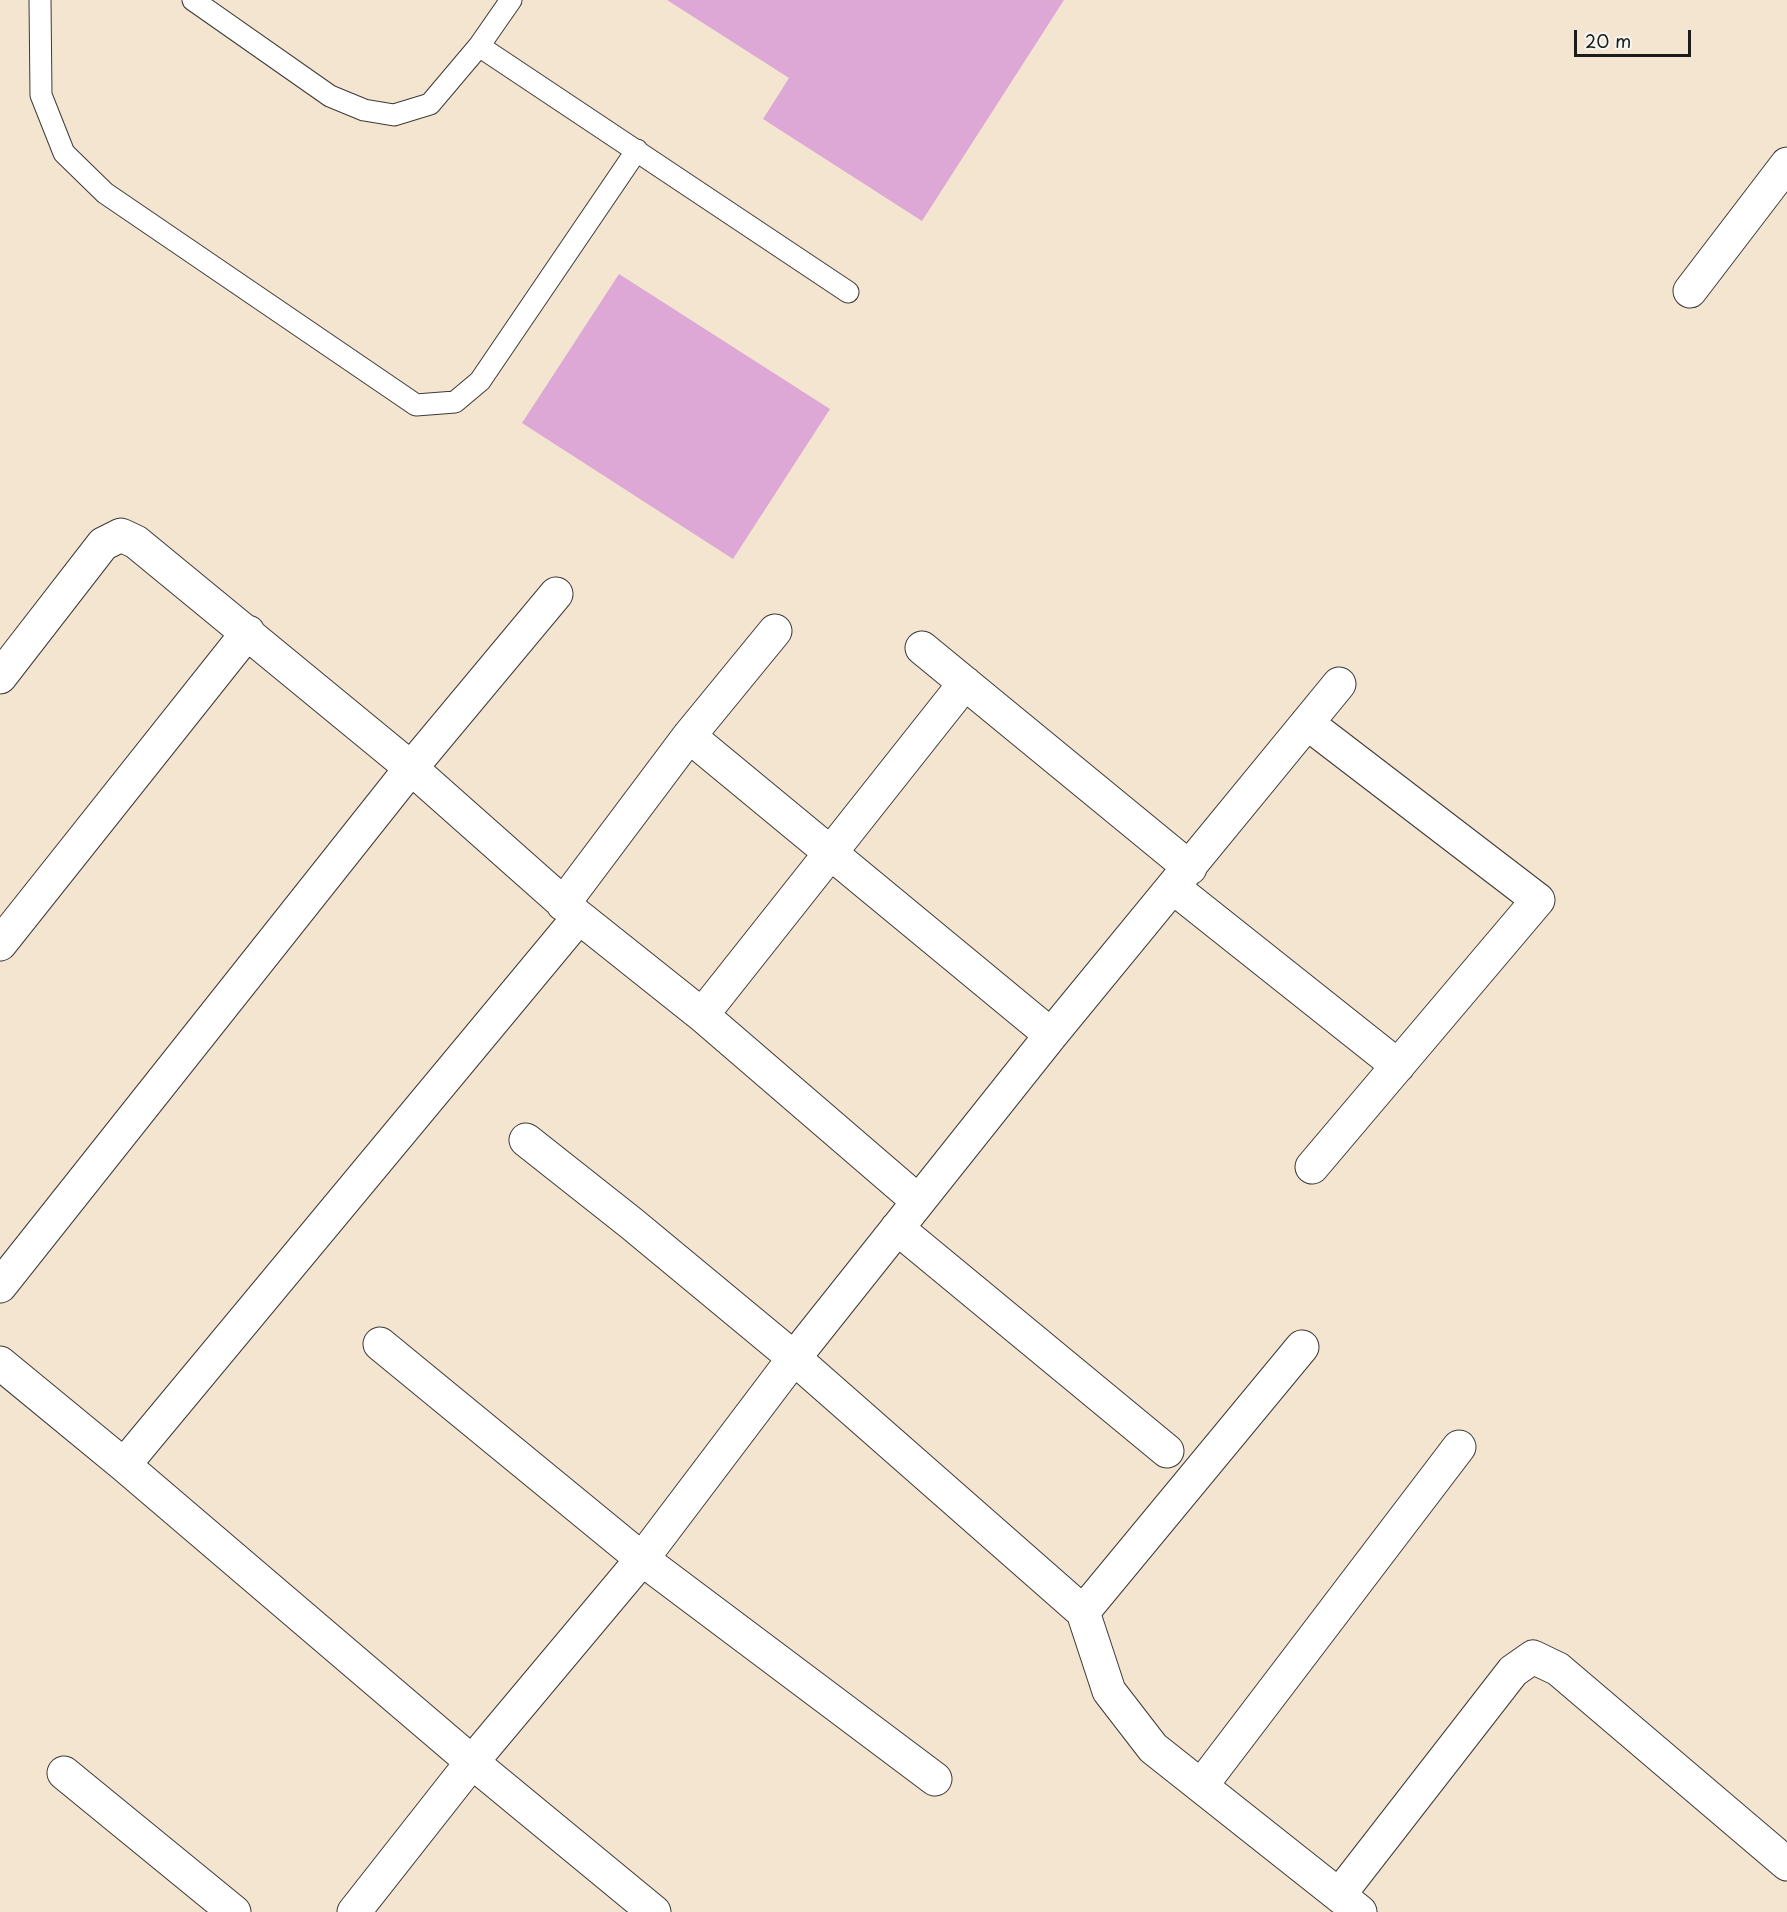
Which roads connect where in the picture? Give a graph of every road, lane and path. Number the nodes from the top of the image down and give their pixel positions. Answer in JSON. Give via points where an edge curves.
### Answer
{"nodes":[{"id":1,"x":40,"y":0,"type":"edge"},
{"id":2,"x":193,"y":0,"type":"edge"},
{"id":3,"x":510,"y":0,"type":"edge"},
{"id":4,"x":479,"y":46,"type":"junction"},
{"id":5,"x":637,"y":150,"type":"junction"},
{"id":6,"x":1787,"y":164,"type":"edge"},
{"id":7,"x":1690,"y":291,"type":"dead end"},
{"id":8,"x":848,"y":292,"type":"dead end"},
{"id":9,"x":556,"y":594,"type":"dead end"},
{"id":10,"x":775,"y":631,"type":"dead end"},
{"id":11,"x":248,"y":632,"type":"junction"},
{"id":12,"x":922,"y":648,"type":"dead end"},
{"id":13,"x":0,"y":677,"type":"edge"},
{"id":14,"x":965,"y":683,"type":"junction"},
{"id":15,"x":1339,"y":684,"type":"dead end"},
{"id":16,"x":1307,"y":723,"type":"junction"},
{"id":17,"x":689,"y":736,"type":"junction"},
{"id":18,"x":411,"y":768,"type":"junction"},
{"id":19,"x":829,"y":854,"type":"junction"},
{"id":20,"x":1182,"y":878,"type":"junction"},
{"id":21,"x":571,"y":910,"type":"junction"},
{"id":22,"x":0,"y":944,"type":"edge"},
{"id":23,"x":702,"y":1015,"type":"junction"},
{"id":24,"x":1051,"y":1035,"type":"junction"},
{"id":25,"x":1398,"y":1066,"type":"junction"},
{"id":26,"x":526,"y":1140,"type":"dead end"},
{"id":27,"x":1312,"y":1167,"type":"dead end"},
{"id":28,"x":918,"y":1202,"type":"junction"},
{"id":29,"x":897,"y":1228,"type":"junction"},
{"id":30,"x":0,"y":1286,"type":"edge"},
{"id":31,"x":380,"y":1344,"type":"dead end"},
{"id":32,"x":1302,"y":1347,"type":"dead end"},
{"id":33,"x":794,"y":1358,"type":"junction"},
{"id":34,"x":0,"y":1363,"type":"edge"},
{"id":35,"x":1460,"y":1447,"type":"dead end"},
{"id":36,"x":1167,"y":1451,"type":"dead end"},
{"id":37,"x":124,"y":1465,"type":"junction"},
{"id":38,"x":642,"y":1559,"type":"junction"},
{"id":39,"x":1083,"y":1612,"type":"junction"},
{"id":40,"x":472,"y":1762,"type":"junction"},
{"id":41,"x":64,"y":1773,"type":"dead end"},
{"id":42,"x":935,"y":1779,"type":"dead end"},
{"id":43,"x":1201,"y":1786,"type":"junction"},
{"id":44,"x":1787,"y":1864,"type":"edge"},
{"id":45,"x":1349,"y":1904,"type":"edge"},
{"id":46,"x":234,"y":1912,"type":"edge"},
{"id":47,"x":354,"y":1912,"type":"edge"},
{"id":48,"x":654,"y":1912,"type":"edge"}],
"edges":[{"from":1,"to":5,"type":"lane","via":[[41,95],[64,153],[105,193],[416,405],[455,402],[480,381]]},
{"from":2,"to":4,"type":"lane","via":[[330,96],[364,110],[394,115],[430,105]]},
{"from":3,"to":4,"type":"lane"},
{"from":4,"to":5,"type":"lane"},
{"from":5,"to":8,"type":"lane"},
{"from":6,"to":7,"type":"street"},
{"from":9,"to":18,"type":"street"},
{"from":10,"to":17,"type":"street"},
{"from":11,"to":13,"type":"street","via":[[136,542],[121,535],[103,544]]},
{"from":11,"to":18,"type":"street"},
{"from":11,"to":22,"type":"street"},
{"from":12,"to":14,"type":"street"},
{"from":14,"to":19,"type":"street"},
{"from":14,"to":20,"type":"street"},
{"from":15,"to":16,"type":"street"},
{"from":16,"to":20,"type":"street"},
{"from":16,"to":25,"type":"street","via":[[1538,900]]},
{"from":17,"to":19,"type":"street"},
{"from":17,"to":21,"type":"street"},
{"from":18,"to":21,"type":"street"},
{"from":18,"to":30,"type":"street"},
{"from":19,"to":23,"type":"street"},
{"from":19,"to":24,"type":"street"},
{"from":20,"to":24,"type":"street"},
{"from":20,"to":25,"type":"street"},
{"from":21,"to":23,"type":"street"},
{"from":21,"to":37,"type":"street"},
{"from":23,"to":28,"type":"street"},
{"from":24,"to":28,"type":"street"},
{"from":25,"to":27,"type":"street"},
{"from":26,"to":33,"type":"street"},
{"from":28,"to":29,"type":"street"},
{"from":29,"to":33,"type":"street"},
{"from":29,"to":36,"type":"street"},
{"from":31,"to":38,"type":"street"},
{"from":32,"to":39,"type":"street"},
{"from":33,"to":38,"type":"street"},
{"from":33,"to":39,"type":"street"},
{"from":34,"to":37,"type":"street"},
{"from":35,"to":43,"type":"street"},
{"from":37,"to":40,"type":"street"},
{"from":38,"to":40,"type":"street"},
{"from":38,"to":42,"type":"street"},
{"from":39,"to":43,"type":"street","via":[[1109,1691],[1153,1748]]},
{"from":40,"to":47,"type":"street"},
{"from":40,"to":48,"type":"street"},
{"from":41,"to":46,"type":"street"},
{"from":43,"to":45,"type":"street"},
{"from":44,"to":45,"type":"street","via":[[1558,1668],[1533,1656],[1513,1671]]}]}
